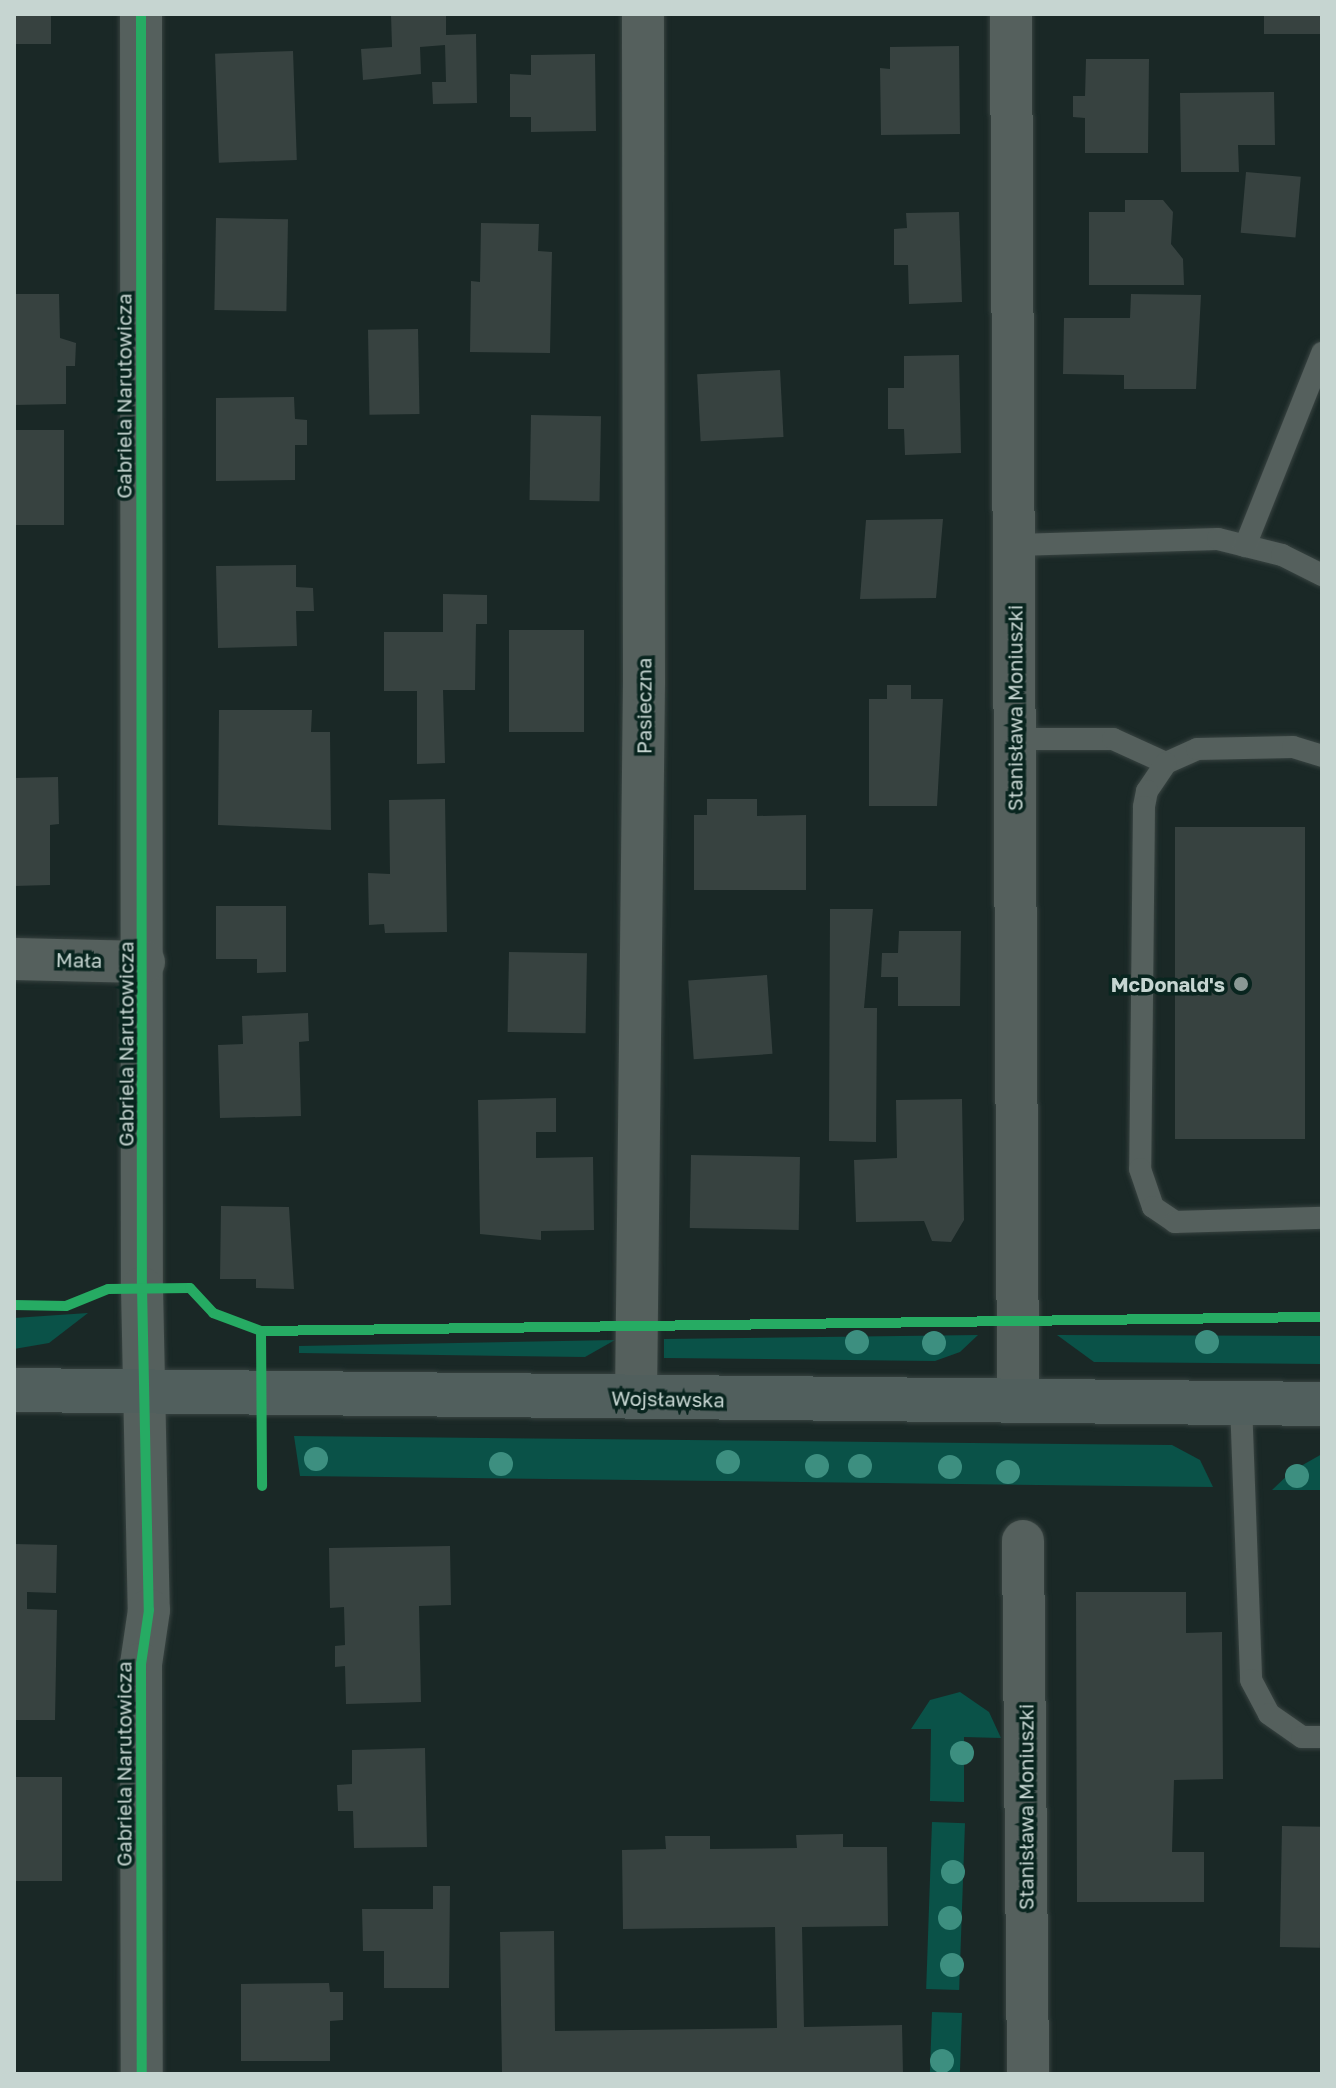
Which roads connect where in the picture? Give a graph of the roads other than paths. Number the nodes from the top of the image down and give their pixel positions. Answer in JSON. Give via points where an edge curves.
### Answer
{"nodes":[{"id":1,"x":141,"y":14,"type":"edge"},
{"id":2,"x":643,"y":14,"type":"edge"},
{"id":3,"x":1011,"y":14,"type":"edge"},
{"id":4,"x":1322,"y":353,"type":"edge"},
{"id":5,"x":1016,"y":545,"type":"junction"},
{"id":6,"x":1245,"y":546,"type":"junction"},
{"id":7,"x":1322,"y":575,"type":"edge"},
{"id":8,"x":1014,"y":739,"type":"junction"},
{"id":9,"x":1322,"y":756,"type":"edge"},
{"id":10,"x":1166,"y":763,"type":"junction"},
{"id":11,"x":14,"y":959,"type":"edge"},
{"id":12,"x":144,"y":962,"type":"junction"},
{"id":13,"x":1322,"y":1218,"type":"edge"},
{"id":14,"x":14,"y":1390,"type":"edge"},
{"id":15,"x":144,"y":1393,"type":"junction"},
{"id":16,"x":636,"y":1398,"type":"junction"},
{"id":17,"x":1018,"y":1401,"type":"junction"},
{"id":18,"x":1241,"y":1403,"type":"junction"},
{"id":19,"x":1322,"y":1404,"type":"edge"},
{"id":20,"x":1023,"y":1541,"type":"dead end"},
{"id":21,"x":1322,"y":1737,"type":"edge"},
{"id":22,"x":142,"y":2074,"type":"edge"},
{"id":23,"x":1028,"y":2074,"type":"edge"}],
"edges":[{"from":1,"to":12,"type":"street","name":"Gabriela Narutowicza"},
{"from":2,"to":16,"type":"street","name":"Pasieczna","via":[[644,698]]},
{"from":3,"to":5,"type":"street","name":"Stanisława Moniuszki"},
{"from":4,"to":6,"type":"lane"},
{"from":5,"to":6,"type":"lane","via":[[1218,539]]},
{"from":5,"to":8,"type":"street","name":"Stanisława Moniuszki"},
{"from":6,"to":7,"type":"lane"},
{"from":8,"to":10,"type":"lane","via":[[1113,739]]},
{"from":8,"to":17,"type":"street","name":"Stanisława Moniuszki"},
{"from":9,"to":10,"type":"lane","via":[[1293,747],[1197,749]]},
{"from":10,"to":13,"type":"lane","via":[[1147,791],[1144,807],[1140,1169],[1153,1207],[1175,1222]]},
{"from":11,"to":12,"type":"street","name":"Mała"},
{"from":12,"to":15,"type":"street","name":"Gabriela Narutowicza"},
{"from":14,"to":15,"type":"street","name":"Wojsławska"},
{"from":15,"to":16,"type":"street","name":"Wojsławska"},
{"from":15,"to":22,"type":"street","name":"Gabriela Narutowicza","via":[[149,1610],[141,1664]]},
{"from":16,"to":17,"type":"street","name":"Wojsławska"},
{"from":17,"to":18,"type":"street","name":"Wojsławska"},
{"from":18,"to":19,"type":"street","name":"Wojsławska"},
{"from":18,"to":21,"type":"lane","via":[[1251,1680],[1269,1714],[1302,1737]]},
{"from":20,"to":23,"type":"street","name":"Stanisława Moniuszki"}]}
